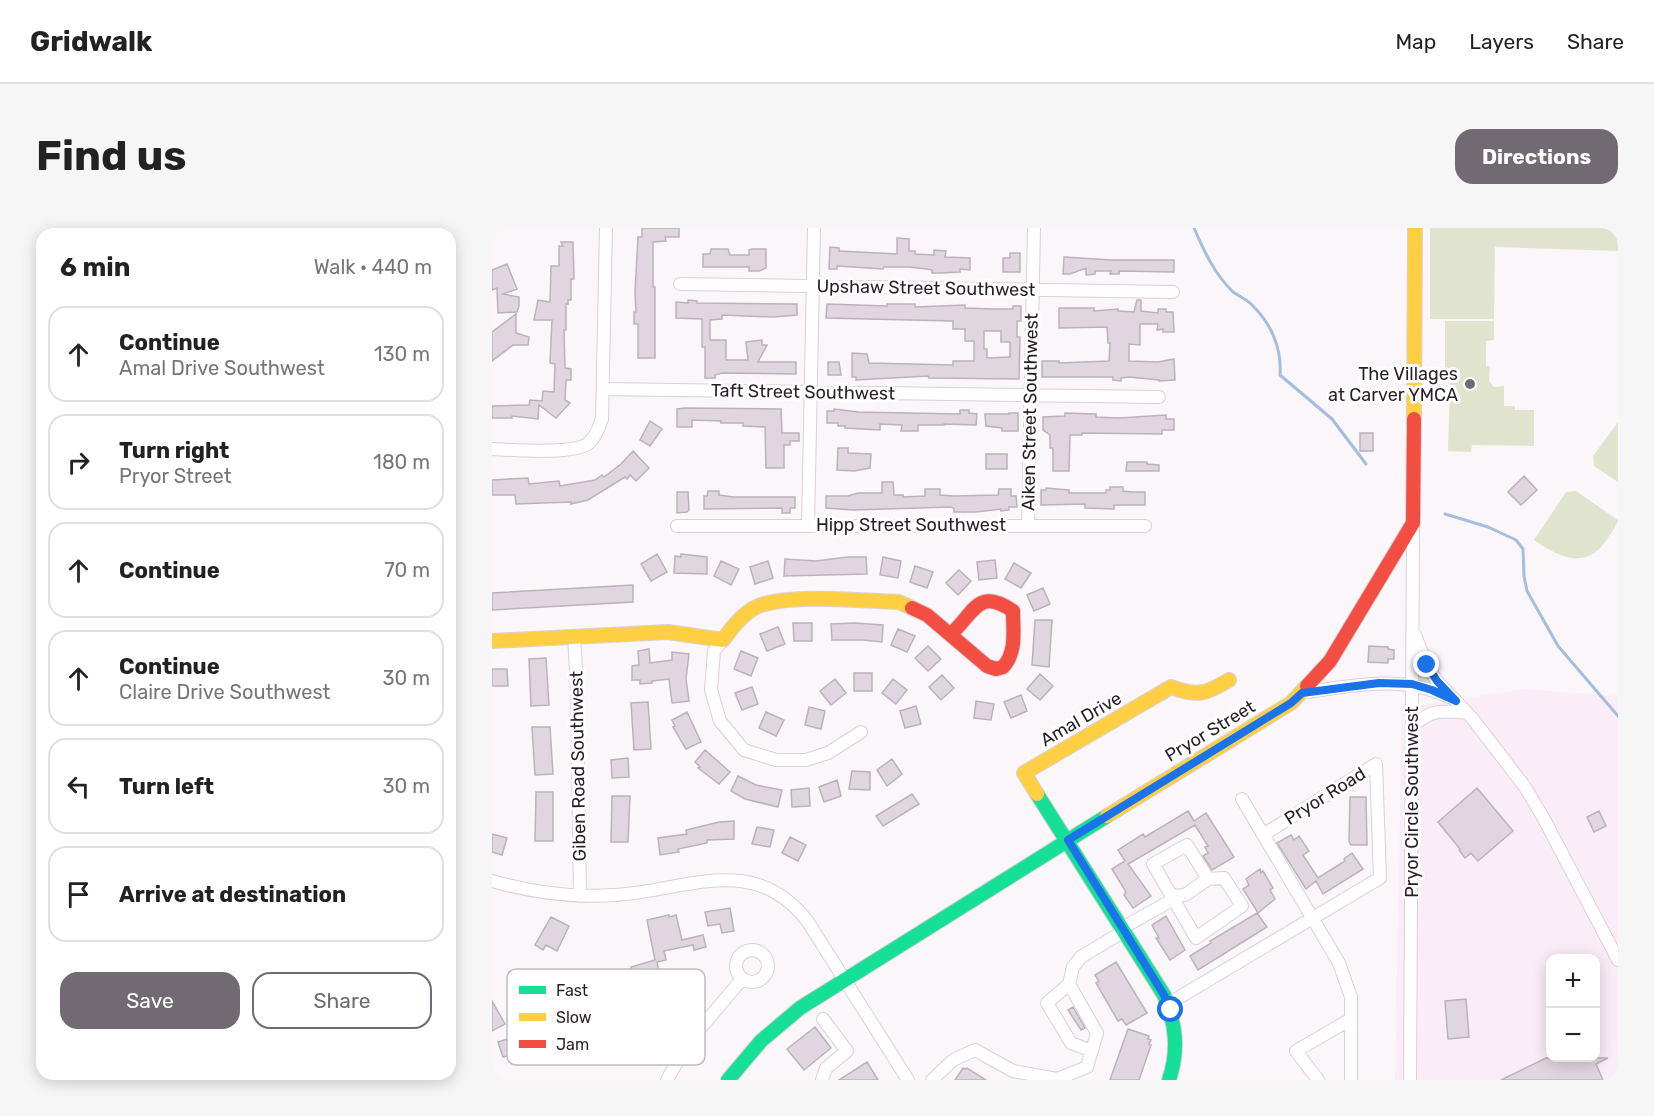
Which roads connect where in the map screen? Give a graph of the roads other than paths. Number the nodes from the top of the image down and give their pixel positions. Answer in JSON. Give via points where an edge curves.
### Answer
{"nodes":[{"id":1,"x":606,"y":228,"type":"edge"},
{"id":2,"x":814,"y":228,"type":"edge"},
{"id":3,"x":1034,"y":228,"type":"edge"},
{"id":4,"x":1415,"y":228,"type":"edge"},
{"id":5,"x":680,"y":284,"type":"dead end"},
{"id":6,"x":813,"y":286,"type":"junction"},
{"id":7,"x":1033,"y":290,"type":"junction"},
{"id":8,"x":1173,"y":292,"type":"dead end"},
{"id":9,"x":603,"y":389,"type":"junction"},
{"id":10,"x":811,"y":392,"type":"junction"},
{"id":11,"x":1031,"y":396,"type":"junction"},
{"id":12,"x":1159,"y":396,"type":"dead end"},
{"id":13,"x":492,"y":449,"type":"edge"},
{"id":14,"x":1413,"y":523,"type":"junction"},
{"id":15,"x":1028,"y":525,"type":"junction"},
{"id":16,"x":677,"y":526,"type":"dead end"},
{"id":17,"x":808,"y":526,"type":"junction"},
{"id":18,"x":1145,"y":526,"type":"dead end"},
{"id":19,"x":1413,"y":628,"type":"junction"},
{"id":20,"x":951,"y":634,"type":"junction"},
{"id":21,"x":574,"y":636,"type":"junction"},
{"id":22,"x":723,"y":640,"type":"junction"},
{"id":23,"x":492,"y":641,"type":"edge"},
{"id":24,"x":1229,"y":680,"type":"dead end"},
{"id":25,"x":1412,"y":684,"type":"junction"},
{"id":26,"x":1302,"y":693,"type":"junction"},
{"id":27,"x":1456,"y":701,"type":"junction"},
{"id":28,"x":1467,"y":713,"type":"junction"},
{"id":29,"x":1413,"y":726,"type":"junction"},
{"id":30,"x":861,"y":732,"type":"dead end"},
{"id":31,"x":1242,"y":799,"type":"dead end"},
{"id":32,"x":1263,"y":835,"type":"junction"},
{"id":33,"x":1068,"y":840,"type":"junction"},
{"id":34,"x":1208,"y":879,"type":"junction"},
{"id":35,"x":492,"y":881,"type":"edge"},
{"id":36,"x":580,"y":896,"type":"junction"},
{"id":37,"x":1173,"y":897,"type":"junction"},
{"id":38,"x":1312,"y":919,"type":"junction"},
{"id":39,"x":1123,"y":930,"type":"junction"},
{"id":40,"x":1618,"y":960,"type":"edge"},
{"id":41,"x":742,"y":979,"type":"dead end"},
{"id":42,"x":844,"y":979,"type":"junction"},
{"id":43,"x":1069,"y":984,"type":"junction"},
{"id":44,"x":1168,"y":1004,"type":"junction"},
{"id":45,"x":823,"y":1019,"type":"dead end"},
{"id":46,"x":1351,"y":1019,"type":"junction"},
{"id":47,"x":705,"y":1023,"type":"edge"},
{"id":48,"x":1092,"y":1051,"type":"junction"},
{"id":49,"x":676,"y":1065,"type":"edge"},
{"id":50,"x":668,"y":1079,"type":"edge"},
{"id":51,"x":728,"y":1080,"type":"edge"},
{"id":52,"x":822,"y":1080,"type":"edge"},
{"id":53,"x":908,"y":1080,"type":"edge"},
{"id":54,"x":932,"y":1080,"type":"edge"},
{"id":55,"x":1169,"y":1080,"type":"edge"},
{"id":56,"x":1317,"y":1080,"type":"edge"},
{"id":57,"x":1351,"y":1080,"type":"edge"},
{"id":58,"x":1410,"y":1080,"type":"edge"}],
"edges":[{"from":1,"to":9,"type":"street"},
{"from":2,"to":6,"type":"street"},
{"from":3,"to":7,"type":"street","name":"Aiken Street Southwest"},
{"from":4,"to":14,"type":"street"},
{"from":5,"to":6,"type":"street","name":"Upshaw Street Southwest"},
{"from":6,"to":7,"type":"street","name":"Upshaw Street Southwest"},
{"from":6,"to":10,"type":"street"},
{"from":7,"to":8,"type":"street","name":"Upshaw Street Southwest"},
{"from":7,"to":11,"type":"street","name":"Aiken Street Southwest"},
{"from":9,"to":10,"type":"street","name":"Taft Street Southwest"},
{"from":9,"to":13,"type":"street","via":[[602,419],[588,444],[573,450]]},
{"from":10,"to":11,"type":"street","name":"Taft Street Southwest"},
{"from":10,"to":17,"type":"street"},
{"from":11,"to":12,"type":"street","name":"Taft Street Southwest"},
{"from":11,"to":15,"type":"street","name":"Aiken Street Southwest"},
{"from":14,"to":19,"type":"street","name":"Pryor Circle Southwest"},
{"from":14,"to":26,"type":"street","name":"Pryor Street","via":[[1330,661]]},
{"from":15,"to":17,"type":"street","name":"Hipp Street Southwest"},
{"from":15,"to":18,"type":"street","name":"Hipp Street Southwest"},
{"from":16,"to":17,"type":"street","name":"Hipp Street Southwest"},
{"from":19,"to":25,"type":"street","name":"Pryor Circle Southwest"},
{"from":19,"to":27,"type":"street","via":[[1427,665]]},
{"from":20,"to":20,"type":"street","via":[[987,667],[1004,668],[1012,653],[1013,610],[991,599],[975,607]]},
{"from":20,"to":22,"type":"street","via":[[927,615],[898,602],[795,599],[762,604],[735,623]]},
{"from":21,"to":22,"type":"street","via":[[668,632]]},
{"from":21,"to":23,"type":"street"},
{"from":21,"to":36,"type":"street","name":"Giben Road Southwest"},
{"from":22,"to":30,"type":"street","via":[[714,651],[711,690],[720,721],[744,750],[776,760],[806,760],[828,753]]},
{"from":24,"to":33,"type":"street","name":"Amal Drive","via":[[1208,694],[1171,687],[1024,773]]},
{"from":25,"to":26,"type":"street","via":[[1379,683]]},
{"from":25,"to":27,"type":"street"},
{"from":25,"to":29,"type":"street","name":"Pryor Circle Southwest"},
{"from":26,"to":33,"type":"street","name":"Pryor Street"},
{"from":27,"to":28,"type":"street"},
{"from":28,"to":29,"type":"street","via":[[1438,710]]},
{"from":28,"to":40,"type":"street","via":[[1544,819]]},
{"from":29,"to":58,"type":"street","name":"Pryor Circle Southwest"},
{"from":31,"to":32,"type":"street","name":"Pryor Road"},
{"from":32,"to":38,"type":"street","name":"Pryor Road"},
{"from":32,"to":38,"type":"street","name":"Pryor Road","via":[[1376,764],[1380,878]]},
{"from":33,"to":39,"type":"street"},
{"from":33,"to":42,"type":"street","name":"Pryor Street"},
{"from":34,"to":37,"type":"street","via":[[1185,895]]},
{"from":34,"to":37,"type":"street","via":[[1187,845],[1153,864]]},
{"from":34,"to":37,"type":"street","via":[[1224,878],[1242,906],[1196,938]]},
{"from":35,"to":36,"type":"street"},
{"from":36,"to":42,"type":"street","via":[[643,893],[721,879],[757,883],[799,910]]},
{"from":37,"to":39,"type":"street"},
{"from":38,"to":44,"type":"street","name":"Pryor Road"},
{"from":38,"to":46,"type":"street","name":"Pryor Road","via":[[1339,963],[1351,997]]},
{"from":39,"to":43,"type":"street","via":[[1081,957],[1073,967]]},
{"from":39,"to":44,"type":"street"},
{"from":41,"to":47,"type":"street"},
{"from":42,"to":51,"type":"street","name":"Pryor Street","via":[[768,1033]]},
{"from":42,"to":53,"type":"street"},
{"from":43,"to":48,"type":"street","via":[[1097,1033]]},
{"from":43,"to":48,"type":"street","via":[[1047,1003],[1071,1043]]},
{"from":44,"to":55,"type":"street","via":[[1175,1025],[1176,1054]]},
{"from":45,"to":52,"type":"street","via":[[847,1051],[826,1068]]},
{"from":46,"to":56,"type":"street","via":[[1296,1051]]},
{"from":46,"to":57,"type":"street","name":"Pryor Road"},
{"from":48,"to":54,"type":"street","via":[[1087,1067],[1057,1079],[1013,1071],[975,1050],[953,1060]]},
{"from":49,"to":50,"type":"street"}]}
